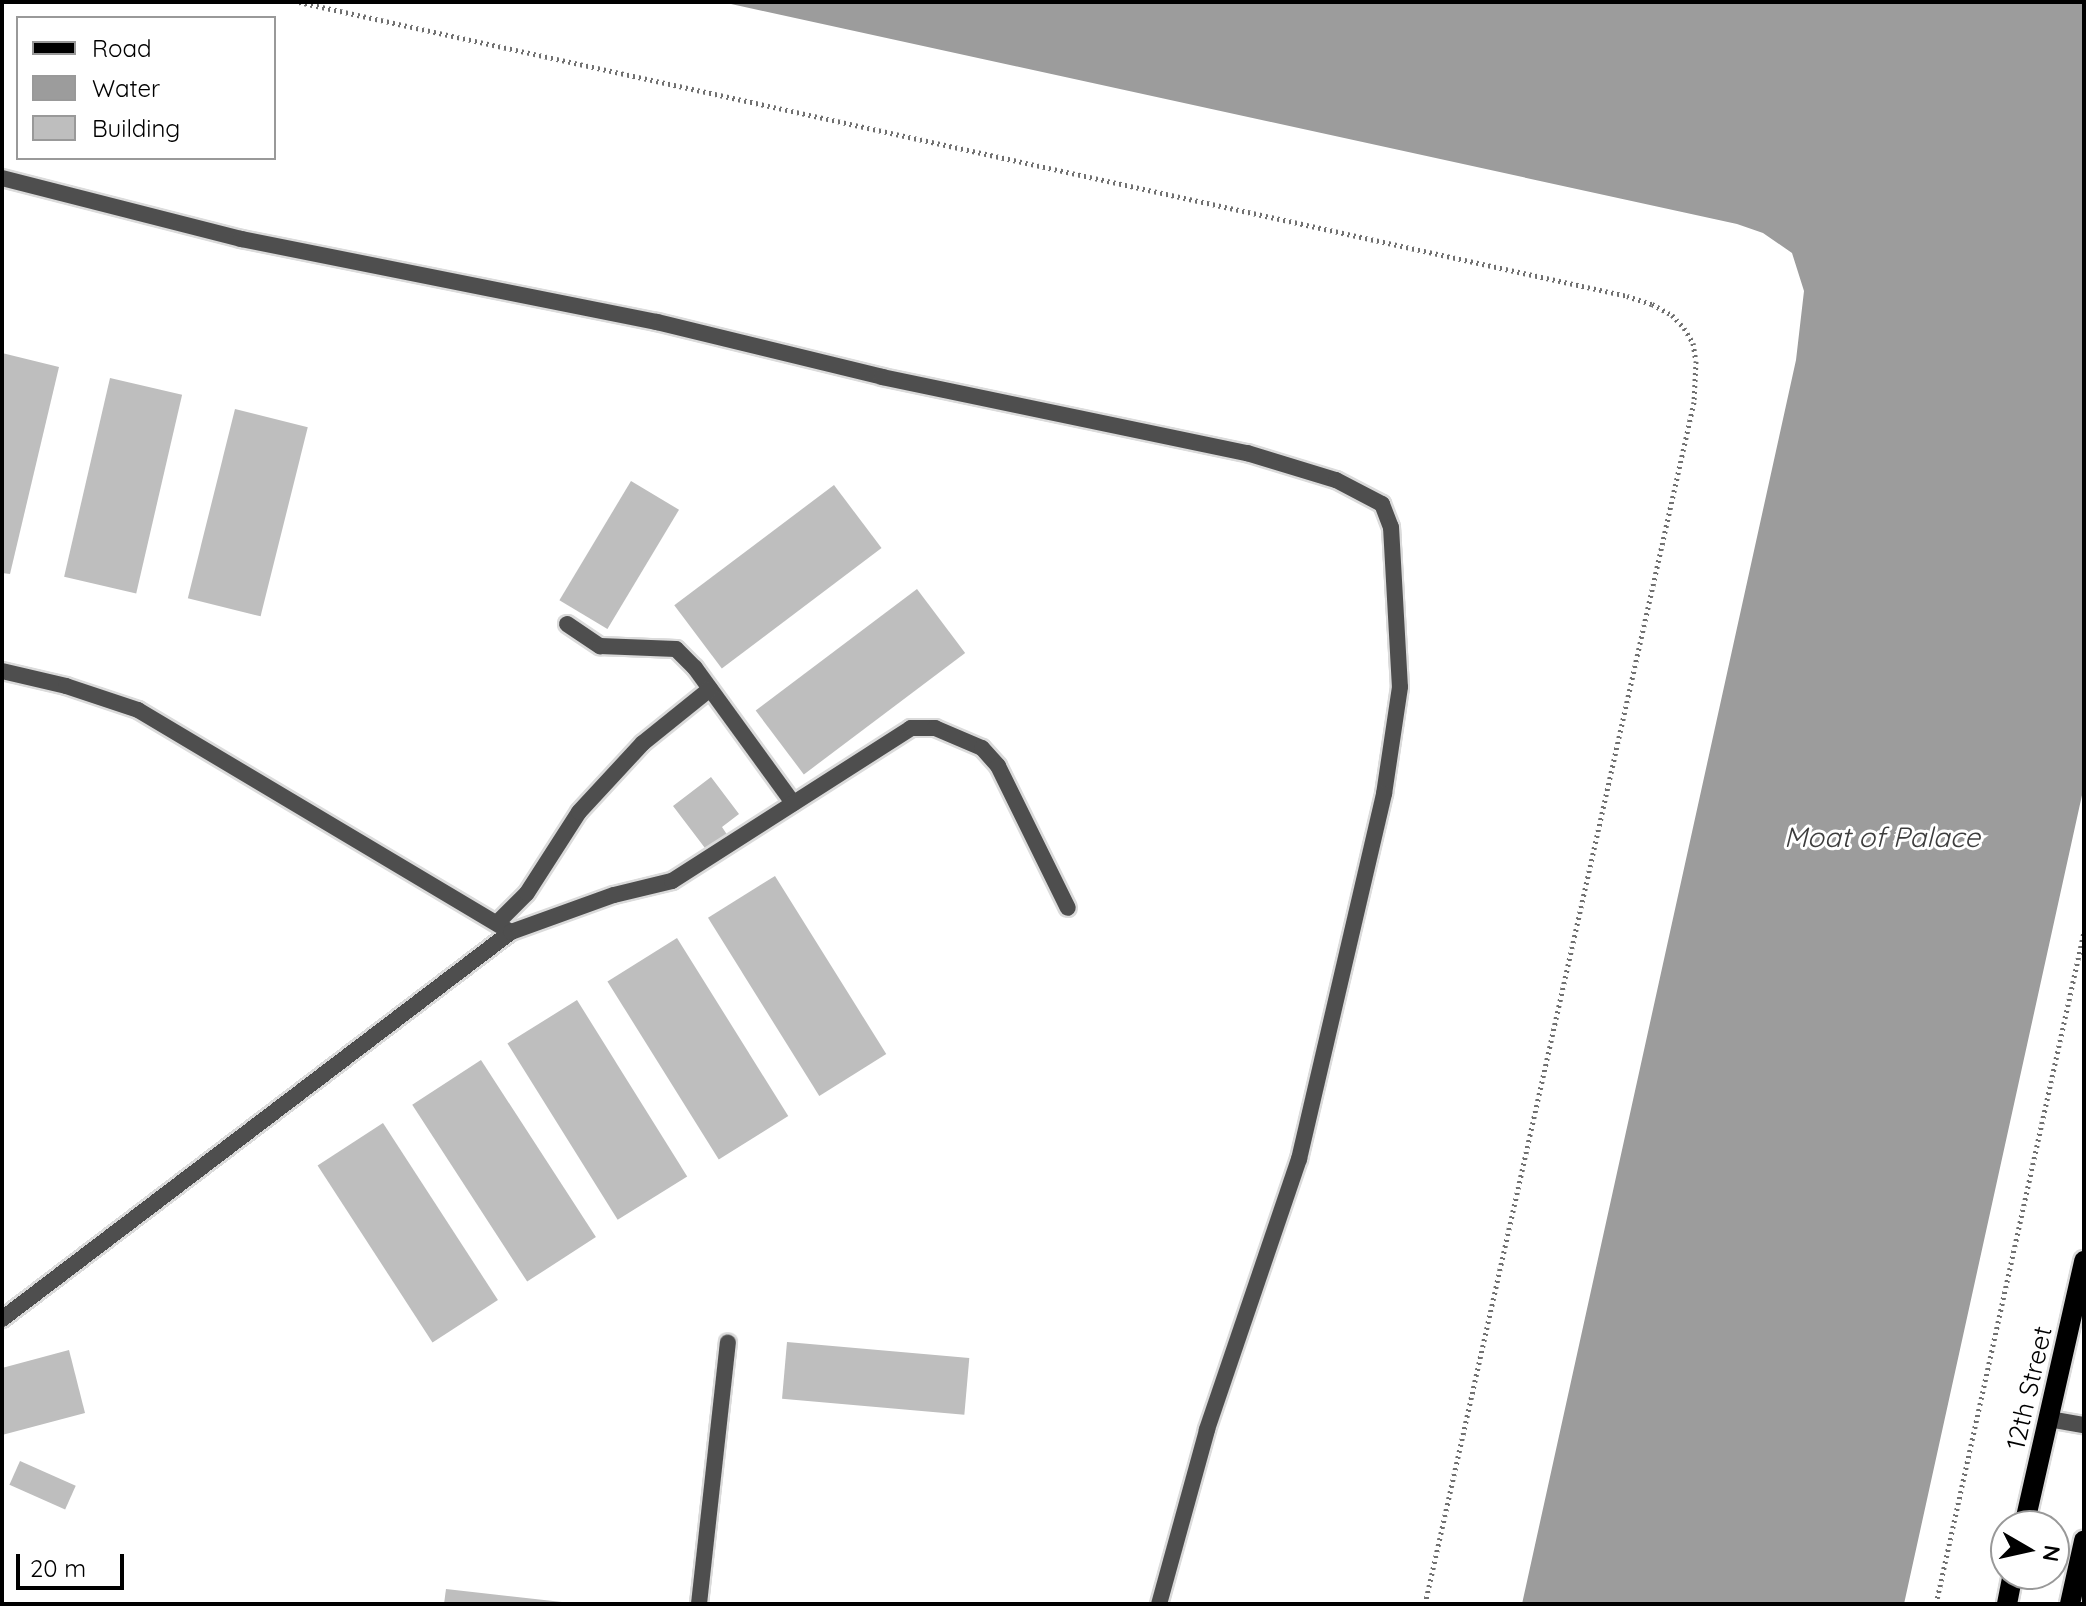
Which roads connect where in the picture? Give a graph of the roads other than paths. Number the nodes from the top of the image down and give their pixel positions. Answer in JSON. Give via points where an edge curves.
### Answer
{"nodes":[{"id":1,"x":2,"y":178,"type":"edge"},
{"id":2,"x":567,"y":624,"type":"dead end"},
{"id":3,"x":2,"y":671,"type":"edge"},
{"id":4,"x":710,"y":689,"type":"junction"},
{"id":5,"x":793,"y":803,"type":"junction"},
{"id":6,"x":1068,"y":908,"type":"dead end"},
{"id":7,"x":504,"y":928,"type":"junction"},
{"id":8,"x":2084,"y":1261,"type":"edge"},
{"id":9,"x":2,"y":1319,"type":"edge"},
{"id":10,"x":728,"y":1343,"type":"dead end"},
{"id":11,"x":2049,"y":1419,"type":"junction"},
{"id":12,"x":2084,"y":1425,"type":"edge"},
{"id":13,"x":2028,"y":1510,"type":"edge"},
{"id":14,"x":2084,"y":1541,"type":"edge"},
{"id":15,"x":699,"y":1604,"type":"edge"},
{"id":16,"x":1159,"y":1604,"type":"edge"},
{"id":17,"x":2070,"y":1604,"type":"edge"}],
"edges":[{"from":1,"to":16,"type":"street","via":[[241,239],[657,322],[882,377],[1247,453],[1336,480],[1382,504],[1391,527],[1400,687],[1384,794],[1299,1159],[1212,1416]]},
{"from":2,"to":4,"type":"street","via":[[600,646],[676,649]]},
{"from":3,"to":7,"type":"street","via":[[138,710]]},
{"from":4,"to":5,"type":"street"},
{"from":4,"to":7,"type":"street","via":[[643,743],[579,812]]},
{"from":5,"to":6,"type":"street","via":[[911,728],[935,728],[964,738],[998,766]]},
{"from":5,"to":7,"type":"street","via":[[672,881]]},
{"from":7,"to":9,"type":"street"},
{"from":8,"to":11,"type":"main road","name":"12th Street"},
{"from":10,"to":15,"type":"street"},
{"from":11,"to":12,"type":"street"},
{"from":11,"to":13,"type":"main road","name":"12th Street"},
{"from":14,"to":17,"type":"main road"}]}
